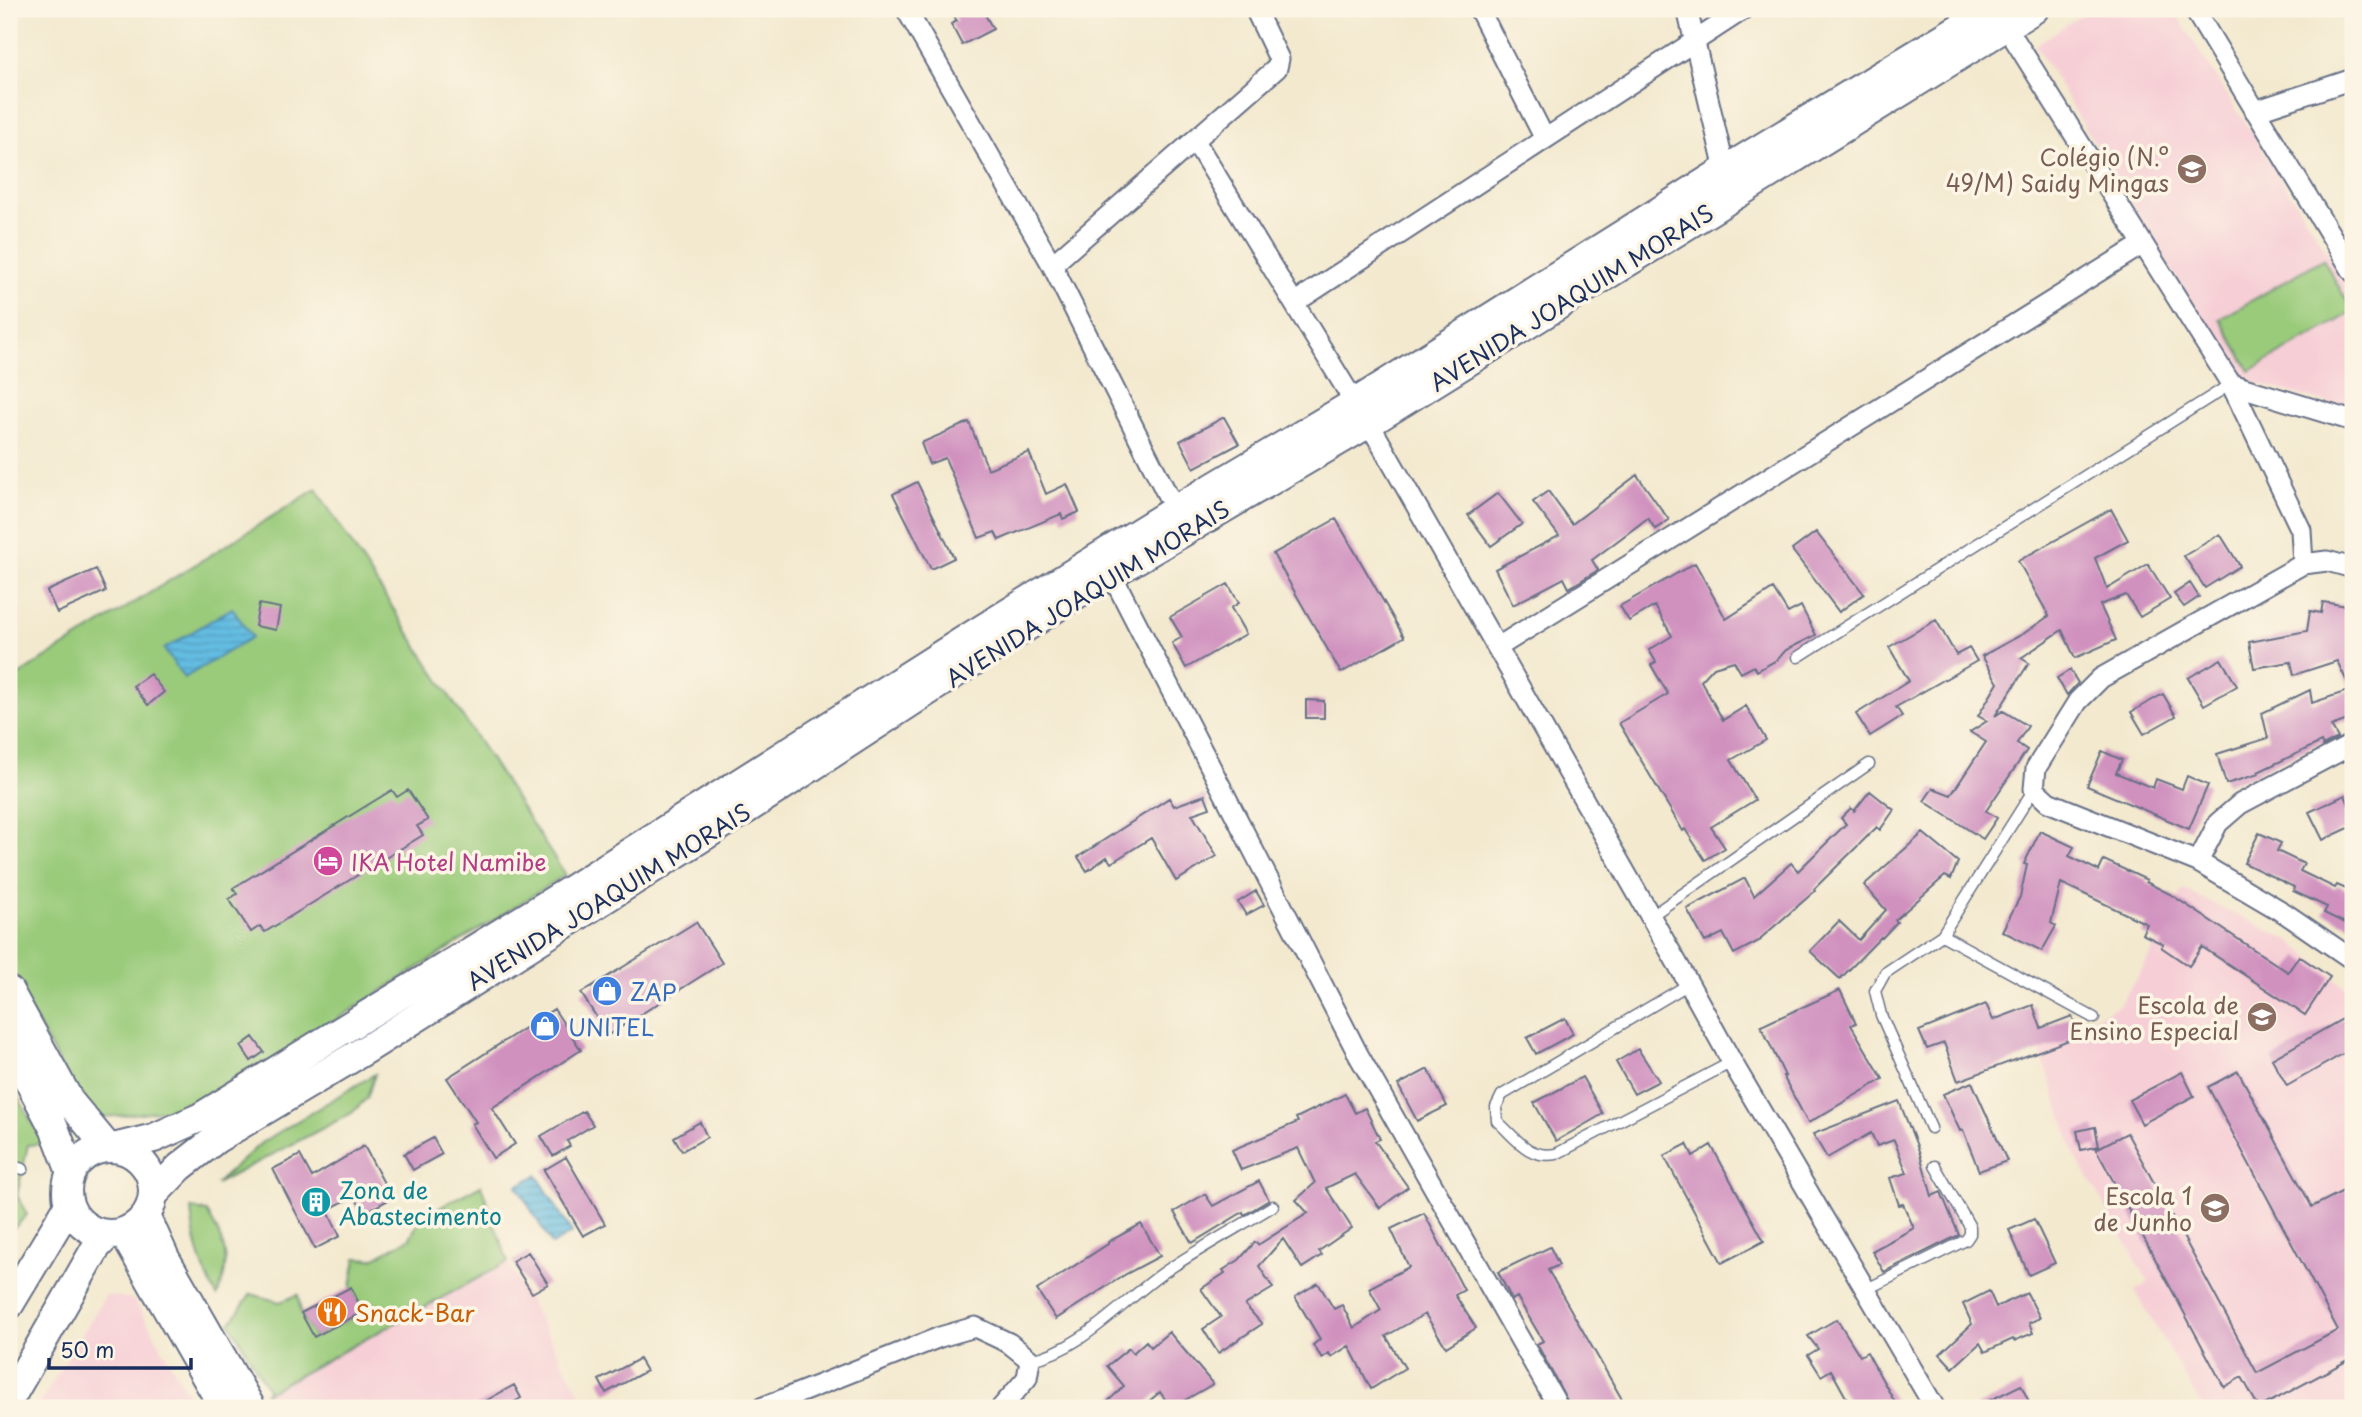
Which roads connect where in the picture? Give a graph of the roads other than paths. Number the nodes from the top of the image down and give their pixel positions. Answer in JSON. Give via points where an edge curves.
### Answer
{"nodes":[{"id":1,"x":906,"y":9,"type":"edge"},
{"id":2,"x":1255,"y":9,"type":"edge"},
{"id":3,"x":1479,"y":9,"type":"edge"},
{"id":4,"x":1687,"y":9,"type":"edge"},
{"id":5,"x":1744,"y":9,"type":"edge"},
{"id":6,"x":2034,"y":9,"type":"edge"},
{"id":7,"x":2194,"y":9,"type":"edge"},
{"id":8,"x":1994,"y":13,"type":"edge"},
{"id":9,"x":1695,"y":41,"type":"junction"},
{"id":10,"x":2353,"y":79,"type":"edge"},
{"id":11,"x":2255,"y":111,"type":"junction"},
{"id":12,"x":1545,"y":139,"type":"junction"},
{"id":13,"x":1195,"y":141,"type":"junction"},
{"id":14,"x":1725,"y":170,"type":"junction"},
{"id":15,"x":2344,"y":239,"type":"edge"},
{"id":16,"x":2143,"y":244,"type":"junction"},
{"id":17,"x":1052,"y":265,"type":"junction"},
{"id":18,"x":2353,"y":272,"type":"edge"},
{"id":19,"x":1294,"y":303,"type":"junction"},
{"id":20,"x":2231,"y":384,"type":"junction"},
{"id":21,"x":1362,"y":413,"type":"junction"},
{"id":22,"x":2353,"y":421,"type":"edge"},
{"id":23,"x":1175,"y":510,"type":"junction"},
{"id":24,"x":2352,"y":563,"type":"edge"},
{"id":25,"x":2303,"y":564,"type":"junction"},
{"id":26,"x":1111,"y":573,"type":"junction"},
{"id":27,"x":1498,"y":647,"type":"junction"},
{"id":28,"x":1798,"y":657,"type":"dead end"},
{"id":29,"x":2353,"y":744,"type":"edge"},
{"id":30,"x":1869,"y":764,"type":"dead end"},
{"id":31,"x":2034,"y":789,"type":"junction"},
{"id":32,"x":2198,"y":862,"type":"junction"},
{"id":33,"x":1651,"y":916,"type":"junction"},
{"id":34,"x":1942,"y":935,"type":"junction"},
{"id":35,"x":2353,"y":960,"type":"edge"},
{"id":36,"x":1689,"y":984,"type":"junction"},
{"id":37,"x":9,"y":990,"type":"edge"},
{"id":38,"x":2095,"y":1018,"type":"dead end"},
{"id":39,"x":9,"y":1043,"type":"edge"},
{"id":40,"x":1732,"y":1062,"type":"junction"},
{"id":41,"x":1931,"y":1128,"type":"dead end"},
{"id":42,"x":111,"y":1148,"type":"junction"},
{"id":43,"x":9,"y":1166,"type":"edge"},
{"id":44,"x":1935,"y":1167,"type":"dead end"},
{"id":45,"x":23,"y":1169,"type":"dead end"},
{"id":46,"x":71,"y":1172,"type":"junction"},
{"id":47,"x":69,"y":1205,"type":"junction"},
{"id":48,"x":150,"y":1205,"type":"junction"},
{"id":49,"x":1273,"y":1206,"type":"dead end"},
{"id":50,"x":116,"y":1233,"type":"junction"},
{"id":51,"x":1867,"y":1289,"type":"junction"},
{"id":52,"x":9,"y":1306,"type":"edge"},
{"id":53,"x":1030,"y":1360,"type":"junction"},
{"id":54,"x":9,"y":1400,"type":"edge"},
{"id":55,"x":225,"y":1408,"type":"edge"},
{"id":56,"x":251,"y":1408,"type":"edge"},
{"id":57,"x":761,"y":1408,"type":"edge"},
{"id":58,"x":1001,"y":1408,"type":"edge"},
{"id":59,"x":1559,"y":1408,"type":"edge"},
{"id":60,"x":1935,"y":1408,"type":"edge"}],
"edges":[{"from":1,"to":17,"type":"street"},
{"from":2,"to":13,"type":"street","via":[[1279,60],[1277,68]]},
{"from":3,"to":12,"type":"street"},
{"from":4,"to":9,"type":"street"},
{"from":5,"to":9,"type":"street"},
{"from":6,"to":8,"type":"street","name":"AVENIDA JOAQUIM MORAIS"},
{"from":7,"to":11,"type":"street"},
{"from":8,"to":14,"type":"street","name":"AVENIDA JOAQUIM MORAIS"},
{"from":8,"to":16,"type":"street"},
{"from":8,"to":21,"type":"street","name":"AVENIDA JOAQUIM MORAIS"},
{"from":9,"to":12,"type":"street"},
{"from":9,"to":14,"type":"street"},
{"from":10,"to":11,"type":"street"},
{"from":11,"to":15,"type":"street"},
{"from":12,"to":19,"type":"street"},
{"from":13,"to":17,"type":"street"},
{"from":13,"to":19,"type":"street"},
{"from":14,"to":21,"type":"street","name":"AVENIDA JOAQUIM MORAIS"},
{"from":15,"to":18,"type":"street"},
{"from":16,"to":20,"type":"street"},
{"from":16,"to":27,"type":"street"},
{"from":17,"to":23,"type":"street"},
{"from":19,"to":21,"type":"street"},
{"from":20,"to":22,"type":"street"},
{"from":20,"to":25,"type":"street","via":[[2301,530]]},
{"from":20,"to":28,"type":"lane"},
{"from":21,"to":23,"type":"street","name":"AVENIDA JOAQUIM MORAIS"},
{"from":21,"to":26,"type":"street","name":"AVENIDA JOAQUIM MORAIS"},
{"from":21,"to":27,"type":"street"},
{"from":23,"to":42,"type":"street","name":"AVENIDA JOAQUIM MORAIS","via":[[201,1118],[153,1138]]},
{"from":24,"to":25,"type":"street"},
{"from":25,"to":31,"type":"street","via":[[2101,678],[2078,701],[2036,768]]},
{"from":26,"to":48,"type":"street","name":"AVENIDA JOAQUIM MORAIS","via":[[739,814],[216,1139],[180,1167]]},
{"from":26,"to":59,"type":"street","via":[[1359,1056]]},
{"from":27,"to":33,"type":"street"},
{"from":29,"to":32,"type":"street","via":[[2240,804],[2218,823]]},
{"from":30,"to":33,"type":"lane"},
{"from":31,"to":32,"type":"street","via":[[2048,802]]},
{"from":31,"to":34,"type":"lane"},
{"from":32,"to":35,"type":"street"},
{"from":33,"to":36,"type":"street"},
{"from":34,"to":38,"type":"lane"},
{"from":34,"to":41,"type":"lane","via":[[1885,974],[1875,991],[1881,1015]]},
{"from":36,"to":40,"type":"street"},
{"from":36,"to":40,"type":"lane","via":[[1502,1095],[1496,1107],[1497,1121],[1531,1153],[1556,1154]]},
{"from":37,"to":42,"type":"street","via":[[70,1102]]},
{"from":39,"to":46,"type":"street","via":[[55,1130]]},
{"from":40,"to":51,"type":"street"},
{"from":42,"to":46,"type":"street","via":[[83,1157]]},
{"from":42,"to":48,"type":"street","via":[[136,1157],[146,1167],[152,1180]]},
{"from":43,"to":45,"type":"lane"},
{"from":44,"to":51,"type":"lane","via":[[1970,1234]]},
{"from":46,"to":47,"type":"street"},
{"from":47,"to":50,"type":"street","via":[[85,1226]]},
{"from":47,"to":52,"type":"street"},
{"from":48,"to":50,"type":"street","via":[[136,1226]]},
{"from":48,"to":56,"type":"street","via":[[165,1258]]},
{"from":49,"to":53,"type":"lane","via":[[1164,1273],[1070,1346]]},
{"from":50,"to":54,"type":"street","via":[[97,1246]]},
{"from":50,"to":55,"type":"street"},
{"from":51,"to":60,"type":"street"},
{"from":53,"to":57,"type":"street","via":[[1009,1343],[975,1327]]},
{"from":53,"to":58,"type":"street","via":[[1027,1378]]}]}
